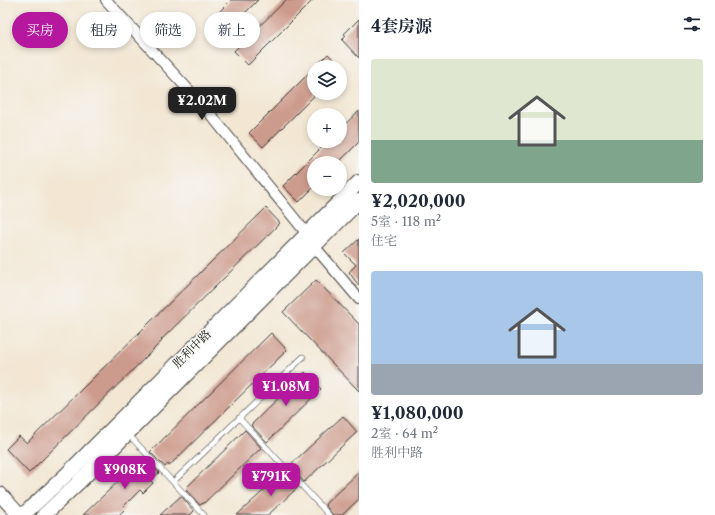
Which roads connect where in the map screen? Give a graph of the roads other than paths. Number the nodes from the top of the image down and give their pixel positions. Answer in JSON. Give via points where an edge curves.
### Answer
{"nodes":[{"id":1,"x":106,"y":0,"type":"edge"},
{"id":2,"x":359,"y":182,"type":"edge"},
{"id":3,"x":359,"y":201,"type":"edge"},
{"id":4,"x":307,"y":234,"type":"junction"},
{"id":5,"x":314,"y":246,"type":"junction"},
{"id":6,"x":359,"y":298,"type":"edge"},
{"id":7,"x":303,"y":357,"type":"dead end"},
{"id":8,"x":239,"y":418,"type":"junction"},
{"id":9,"x":128,"y":433,"type":"junction"},
{"id":10,"x":173,"y":482,"type":"junction"},
{"id":11,"x":0,"y":494,"type":"edge"},
{"id":12,"x":19,"y":515,"type":"edge"},
{"id":13,"x":23,"y":515,"type":"edge"},
{"id":14,"x":44,"y":515,"type":"edge"},
{"id":15,"x":204,"y":515,"type":"edge"},
{"id":16,"x":329,"y":515,"type":"edge"}],
"edges":[{"from":1,"to":4,"type":"street","via":[[207,110]]},
{"from":2,"to":4,"type":"street","name":"胜利中路"},
{"from":3,"to":5,"type":"street","name":"胜利中路"},
{"from":4,"to":13,"type":"street","name":"胜利中路"},
{"from":5,"to":6,"type":"street"},
{"from":5,"to":9,"type":"street","name":"胜利中路"},
{"from":7,"to":8,"type":"lane"},
{"from":8,"to":10,"type":"lane"},
{"from":8,"to":16,"type":"lane"},
{"from":9,"to":10,"type":"lane"},
{"from":9,"to":14,"type":"street","name":"胜利中路"},
{"from":10,"to":15,"type":"lane"},
{"from":11,"to":12,"type":"street"}]}
